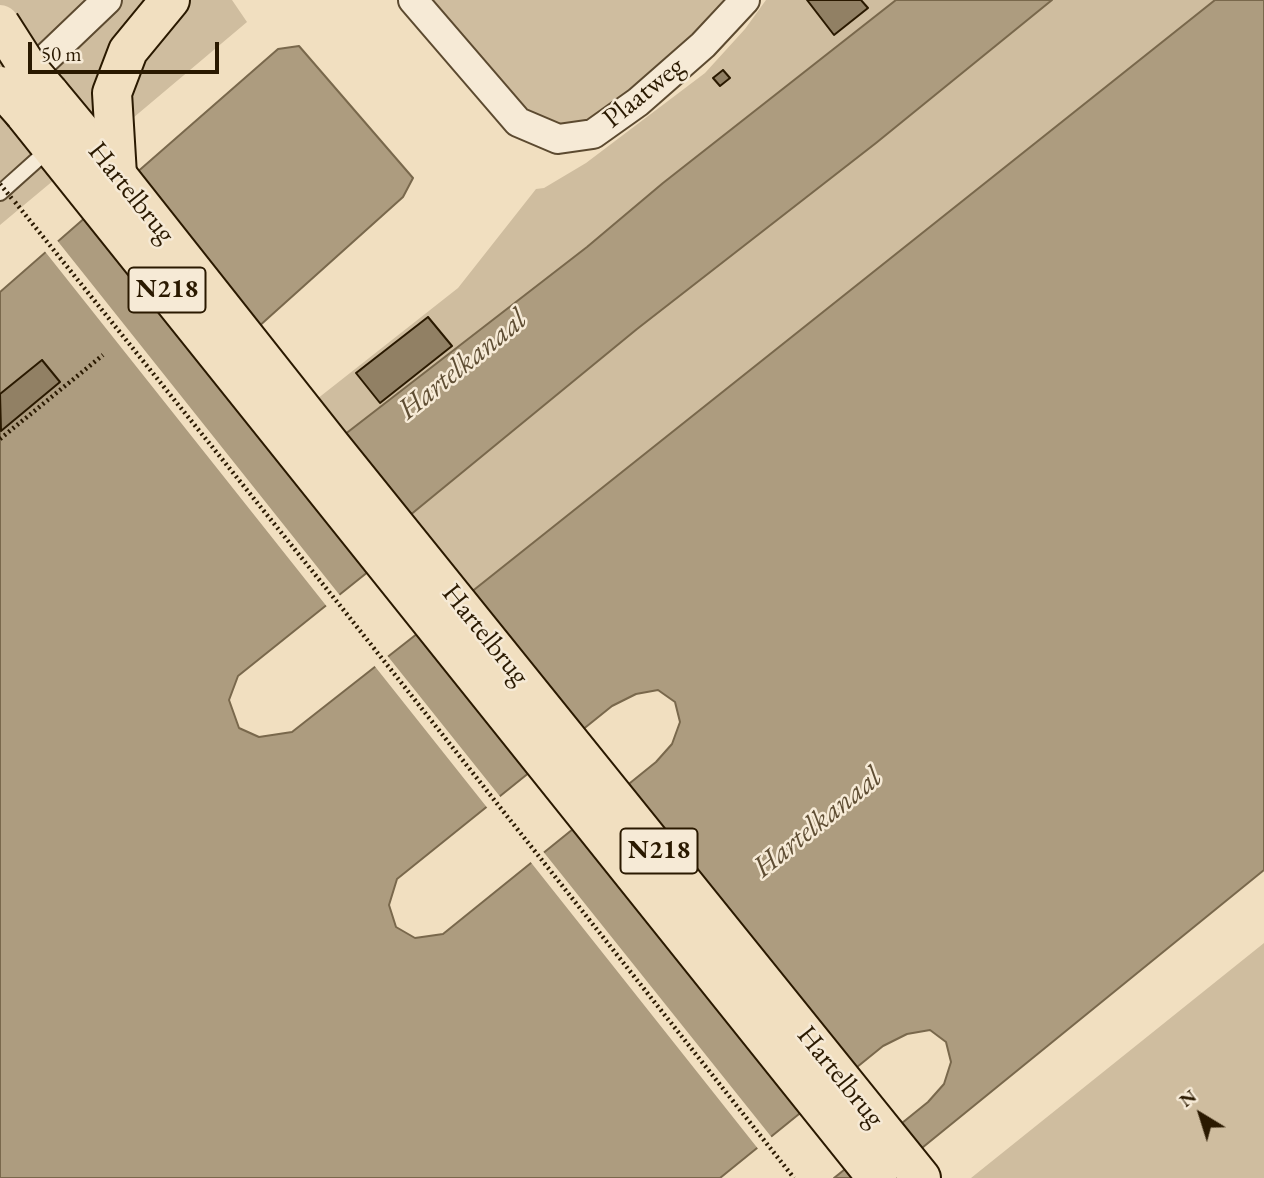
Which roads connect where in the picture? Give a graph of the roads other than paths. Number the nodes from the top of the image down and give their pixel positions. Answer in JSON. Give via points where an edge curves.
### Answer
{"nodes":[{"id":1,"x":107,"y":0,"type":"edge"},
{"id":2,"x":170,"y":0,"type":"edge"},
{"id":3,"x":413,"y":0,"type":"edge"},
{"id":4,"x":745,"y":0,"type":"edge"},
{"id":5,"x":0,"y":24,"type":"edge"},
{"id":6,"x":18,"y":99,"type":"edge"},
{"id":7,"x":38,"y":159,"type":"dead end"},
{"id":8,"x":117,"y":175,"type":"junction"},
{"id":9,"x":6,"y":197,"type":"edge"},
{"id":10,"x":877,"y":1178,"type":"edge"},
{"id":11,"x":921,"y":1178,"type":"edge"}],
"edges":[{"from":1,"to":6,"type":"street"},
{"from":2,"to":8,"type":"main road","via":[[128,51],[112,93]]},
{"from":3,"to":4,"type":"street","name":"Plaatweg","via":[[518,122],[558,139],[593,134],[638,102],[704,46]]},
{"from":5,"to":6,"type":"main road","number":"N218","bridge":true,"via":[[30,71]]},
{"from":6,"to":8,"type":"main road","name":"Hartelbrug","number":"N218"},
{"from":6,"to":10,"type":"main road","name":"Hartelbrug","number":"N218"},
{"from":7,"to":9,"type":"lane"},
{"from":8,"to":11,"type":"main road","name":"Hartelbrug","number":"N218"}]}
